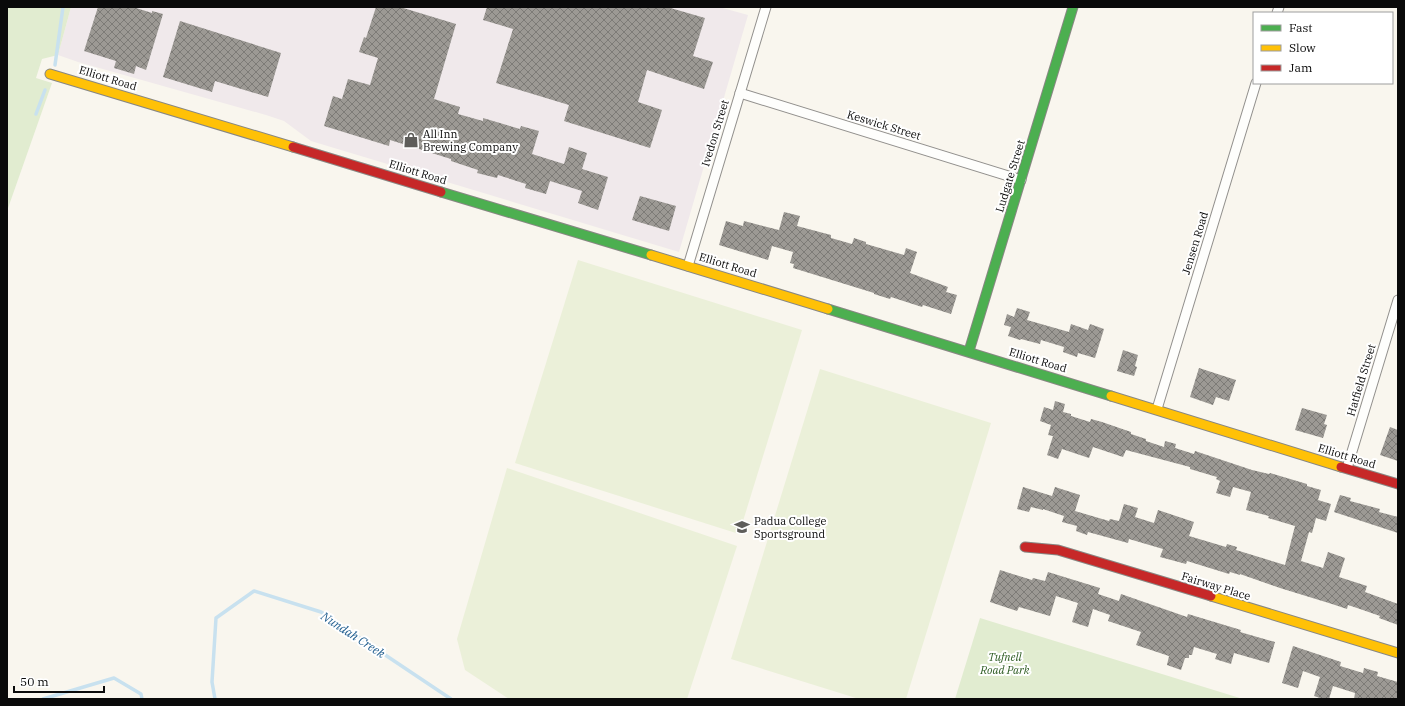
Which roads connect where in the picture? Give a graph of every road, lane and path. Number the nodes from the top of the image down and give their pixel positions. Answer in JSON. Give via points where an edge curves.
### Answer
{"nodes":[{"id":1,"x":766,"y":7,"type":"edge"},
{"id":2,"x":1073,"y":7,"type":"edge"},
{"id":3,"x":50,"y":74,"type":"dead end"},
{"id":4,"x":1256,"y":84,"type":"edge"},
{"id":5,"x":740,"y":93,"type":"junction"},
{"id":6,"x":1021,"y":180,"type":"junction"},
{"id":7,"x":688,"y":266,"type":"junction"},
{"id":8,"x":1398,"y":300,"type":"edge"},
{"id":9,"x":969,"y":351,"type":"junction"},
{"id":10,"x":1157,"y":409,"type":"junction"},
{"id":11,"x":1347,"y":468,"type":"junction"},
{"id":12,"x":1398,"y":484,"type":"edge"},
{"id":13,"x":1025,"y":547,"type":"dead end"},
{"id":14,"x":1398,"y":653,"type":"edge"}],
"edges":[{"from":1,"to":5,"type":"street","name":"Ivedon Street"},
{"from":2,"to":6,"type":"street","name":"Ludgate Street"},
{"from":3,"to":7,"type":"street","name":"Elliott Road"},
{"from":4,"to":10,"type":"street","name":"Jensen Road"},
{"from":5,"to":6,"type":"street","name":"Keswick Street"},
{"from":5,"to":7,"type":"street","name":"Ivedon Street"},
{"from":6,"to":9,"type":"street","name":"Ludgate Street"},
{"from":7,"to":9,"type":"street","name":"Elliott Road"},
{"from":8,"to":11,"type":"street","name":"Hatfield Street"},
{"from":9,"to":10,"type":"street","name":"Elliott Road"},
{"from":10,"to":11,"type":"street","name":"Elliott Road"},
{"from":11,"to":12,"type":"street","name":"Elliott Road"},
{"from":13,"to":14,"type":"street","name":"Fairway Place","via":[[1058,550]]}]}
